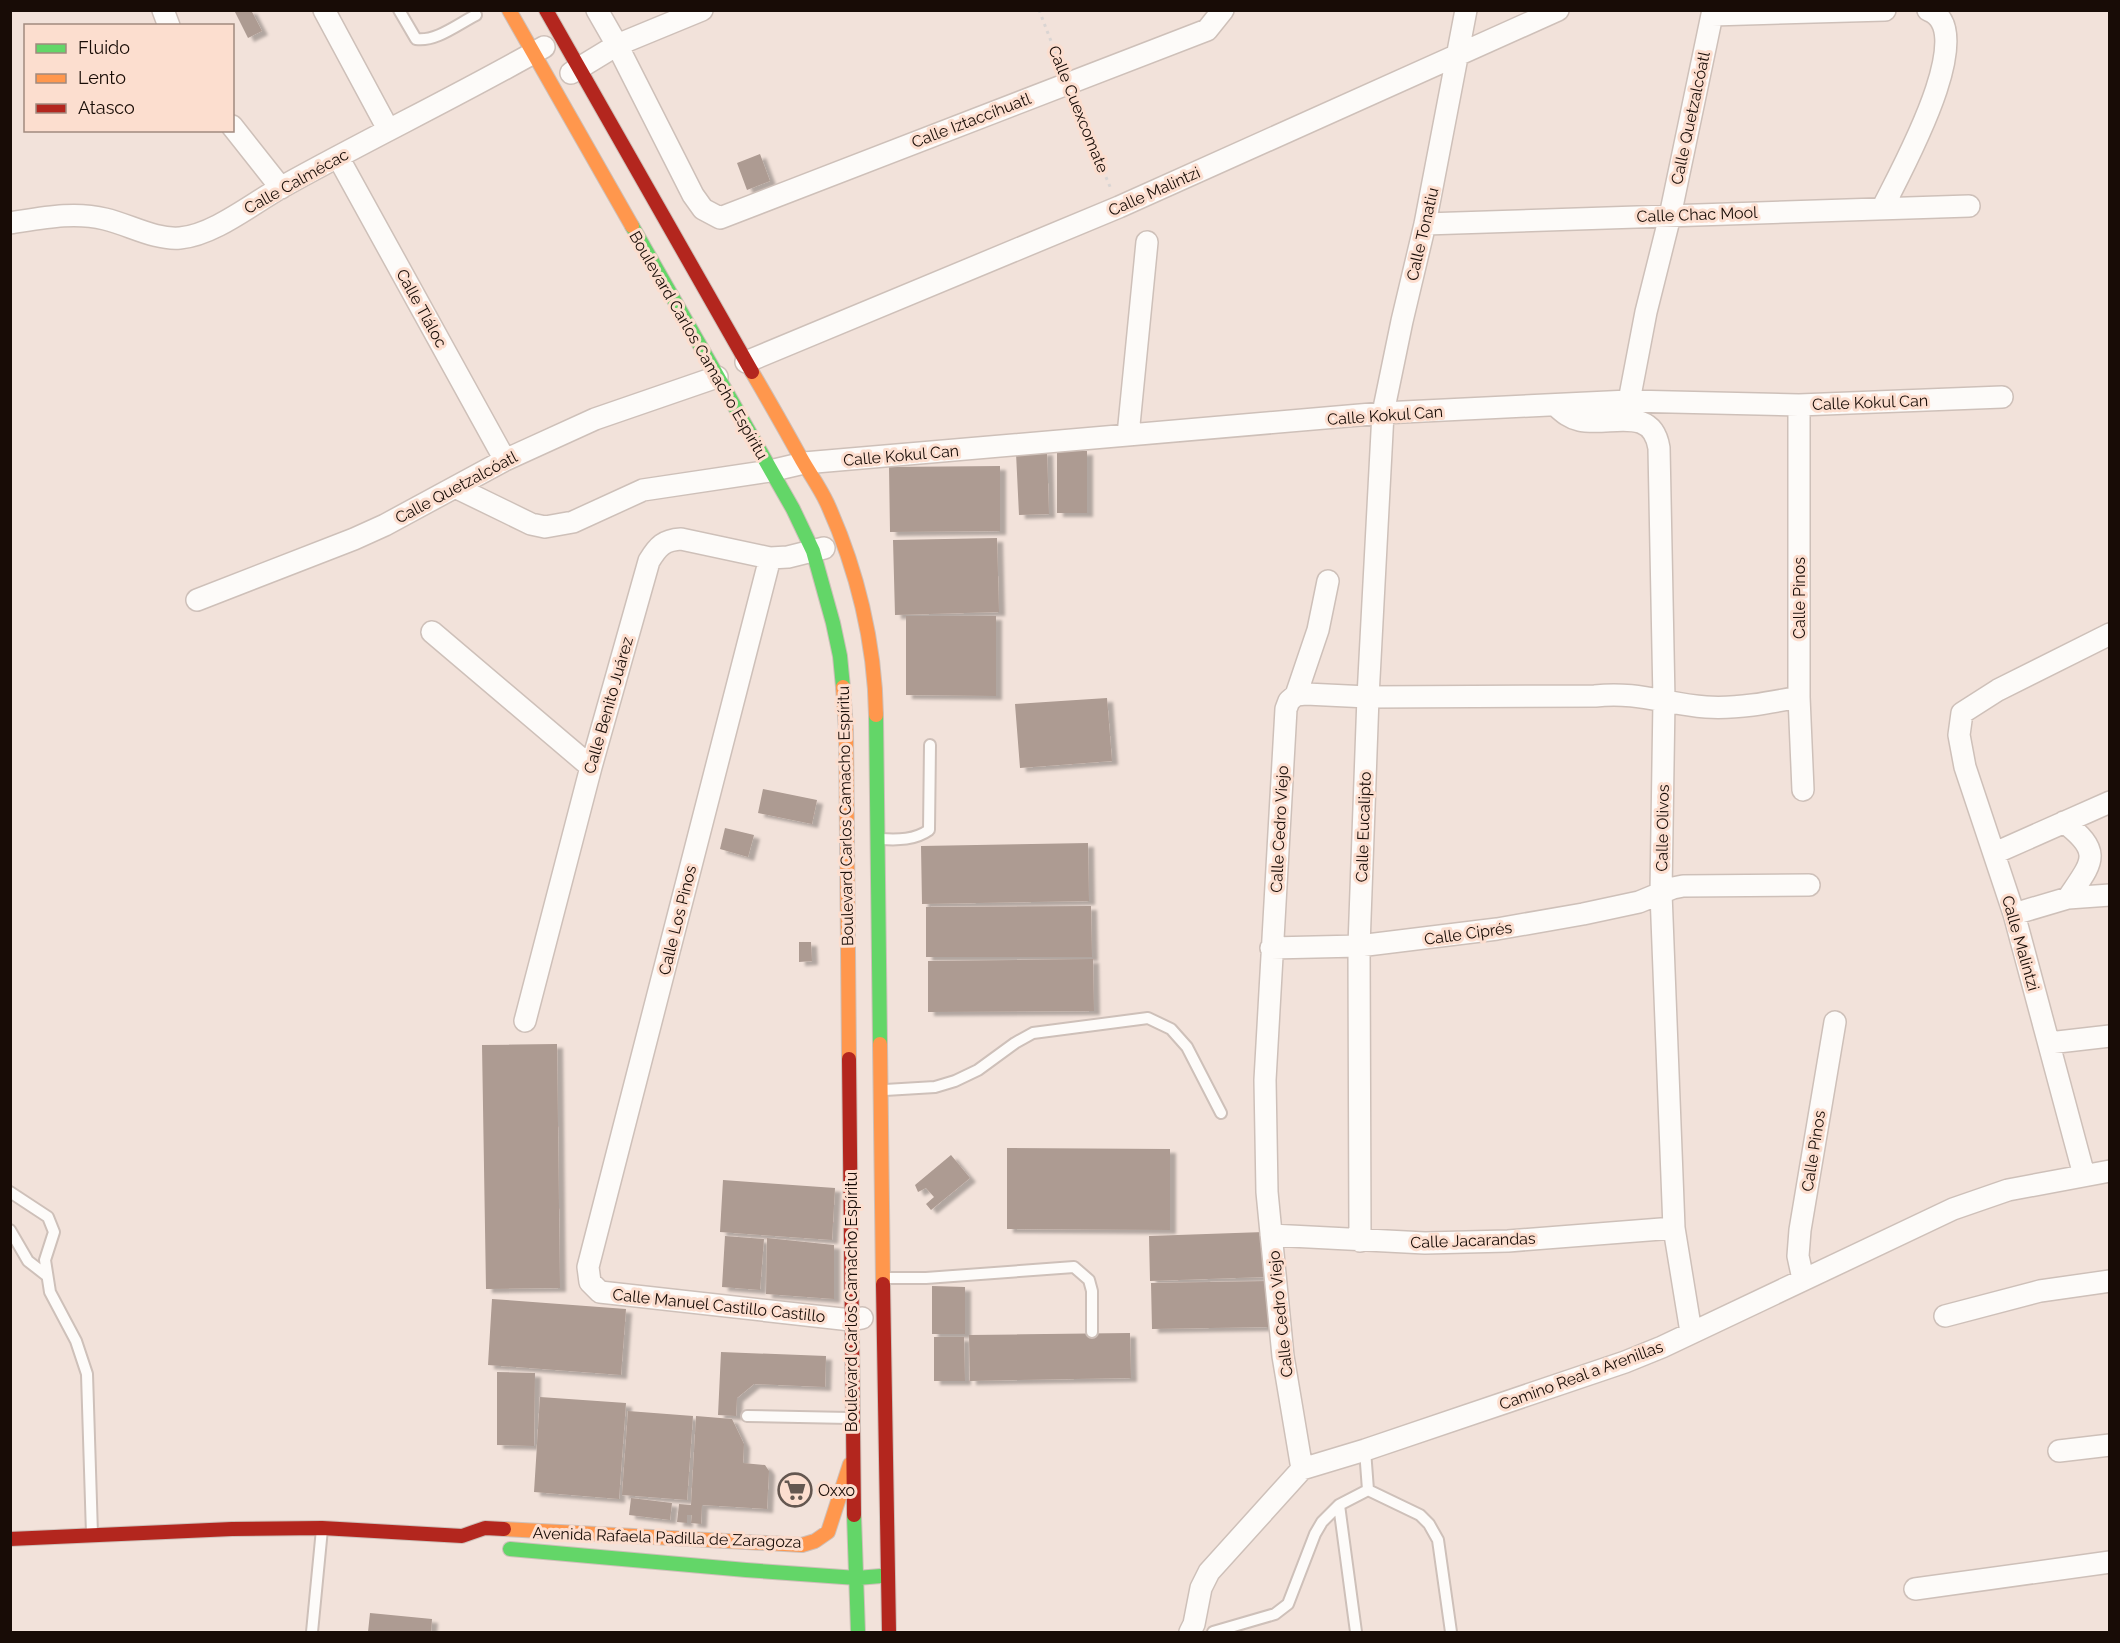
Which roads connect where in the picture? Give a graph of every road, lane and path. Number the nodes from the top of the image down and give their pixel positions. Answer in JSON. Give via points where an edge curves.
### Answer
{"nodes":[{"id":1,"x":324,"y":10,"type":"edge"},
{"id":2,"x":399,"y":10,"type":"edge"},
{"id":3,"x":509,"y":10,"type":"edge"},
{"id":4,"x":546,"y":10,"type":"edge"},
{"id":5,"x":597,"y":10,"type":"edge"},
{"id":6,"x":702,"y":10,"type":"edge"},
{"id":7,"x":1039,"y":10,"type":"edge"},
{"id":8,"x":1466,"y":10,"type":"edge"},
{"id":9,"x":1558,"y":10,"type":"edge"},
{"id":10,"x":1885,"y":10,"type":"edge"},
{"id":11,"x":1928,"y":10,"type":"edge"},
{"id":12,"x":477,"y":12,"type":"edge"},
{"id":13,"x":1712,"y":13,"type":"edge"},
{"id":14,"x":1221,"y":14,"type":"edge"},
{"id":15,"x":562,"y":37,"type":"junction"},
{"id":16,"x":617,"y":45,"type":"junction"},
{"id":17,"x":533,"y":53,"type":"junction"},
{"id":18,"x":1459,"y":55,"type":"junction"},
{"id":19,"x":580,"y":68,"type":"junction"},
{"id":20,"x":1067,"y":83,"type":"junction"},
{"id":21,"x":551,"y":85,"type":"junction"},
{"id":22,"x":234,"y":129,"type":"edge"},
{"id":23,"x":388,"y":129,"type":"junction"},
{"id":24,"x":338,"y":157,"type":"junction"},
{"id":25,"x":281,"y":188,"type":"junction"},
{"id":26,"x":1969,"y":206,"type":"dead end"},
{"id":27,"x":1119,"y":207,"type":"junction"},
{"id":28,"x":1883,"y":207,"type":"junction"},
{"id":29,"x":1670,"y":216,"type":"junction"},
{"id":30,"x":10,"y":223,"type":"edge"},
{"id":31,"x":1425,"y":224,"type":"junction"},
{"id":32,"x":1147,"y":242,"type":"dead end"},
{"id":33,"x":746,"y":362,"type":"junction"},
{"id":34,"x":717,"y":377,"type":"junction"},
{"id":35,"x":2002,"y":397,"type":"dead end"},
{"id":36,"x":1629,"y":401,"type":"junction"},
{"id":37,"x":1555,"y":405,"type":"junction"},
{"id":38,"x":1799,"y":405,"type":"junction"},
{"id":39,"x":1383,"y":413,"type":"junction"},
{"id":40,"x":1128,"y":435,"type":"junction"},
{"id":41,"x":505,"y":460,"type":"junction"},
{"id":42,"x":804,"y":463,"type":"junction"},
{"id":43,"x":770,"y":471,"type":"junction"},
{"id":44,"x":455,"y":487,"type":"junction"},
{"id":45,"x":844,"y":544,"type":"junction"},
{"id":46,"x":813,"y":551,"type":"junction"},
{"id":47,"x":770,"y":558,"type":"junction"},
{"id":48,"x":1328,"y":581,"type":"dead end"},
{"id":49,"x":197,"y":600,"type":"dead end"},
{"id":50,"x":432,"y":632,"type":"dead end"},
{"id":51,"x":2109,"y":634,"type":"edge"},
{"id":52,"x":1296,"y":695,"type":"junction"},
{"id":53,"x":1368,"y":697,"type":"junction"},
{"id":54,"x":1799,"y":697,"type":"junction"},
{"id":55,"x":1664,"y":700,"type":"junction"},
{"id":56,"x":930,"y":745,"type":"dead end"},
{"id":57,"x":591,"y":767,"type":"junction"},
{"id":58,"x":1803,"y":790,"type":"dead end"},
{"id":59,"x":2109,"y":802,"type":"edge"},
{"id":60,"x":2064,"y":822,"type":"junction"},
{"id":61,"x":878,"y":839,"type":"junction"},
{"id":62,"x":1995,"y":853,"type":"junction"},
{"id":63,"x":1809,"y":885,"type":"dead end"},
{"id":64,"x":1661,"y":892,"type":"junction"},
{"id":65,"x":2109,"y":895,"type":"edge"},
{"id":66,"x":2068,"y":898,"type":"junction"},
{"id":67,"x":2014,"y":914,"type":"junction"},
{"id":68,"x":1359,"y":946,"type":"junction"},
{"id":69,"x":1271,"y":948,"type":"junction"},
{"id":70,"x":525,"y":1021,"type":"dead end"},
{"id":71,"x":1834,"y":1022,"type":"dead end"},
{"id":72,"x":2109,"y":1036,"type":"edge"},
{"id":73,"x":2049,"y":1044,"type":"junction"},
{"id":74,"x":882,"y":1091,"type":"junction"},
{"id":75,"x":1221,"y":1113,"type":"dead end"},
{"id":76,"x":2109,"y":1171,"type":"edge"},
{"id":77,"x":2084,"y":1174,"type":"junction"},
{"id":78,"x":10,"y":1192,"type":"edge"},
{"id":79,"x":1674,"y":1228,"type":"junction"},
{"id":80,"x":10,"y":1230,"type":"edge"},
{"id":81,"x":1271,"y":1236,"type":"junction"},
{"id":82,"x":1360,"y":1241,"type":"junction"},
{"id":83,"x":46,"y":1275,"type":"junction"},
{"id":84,"x":883,"y":1278,"type":"junction"},
{"id":85,"x":1803,"y":1279,"type":"junction"},
{"id":86,"x":2109,"y":1281,"type":"edge"},
{"id":87,"x":590,"y":1282,"type":"joint"},
{"id":88,"x":884,"y":1316,"type":"junction"},
{"id":89,"x":1945,"y":1316,"type":"dead end"},
{"id":90,"x":851,"y":1320,"type":"junction"},
{"id":91,"x":1092,"y":1332,"type":"dead end"},
{"id":92,"x":1691,"y":1332,"type":"junction"},
{"id":93,"x":747,"y":1416,"type":"dead end"},
{"id":94,"x":852,"y":1418,"type":"junction"},
{"id":95,"x":2109,"y":1445,"type":"edge"},
{"id":96,"x":1365,"y":1450,"type":"junction"},
{"id":97,"x":2059,"y":1451,"type":"dead end"},
{"id":98,"x":852,"y":1457,"type":"junction"},
{"id":99,"x":1302,"y":1469,"type":"junction"},
{"id":100,"x":1368,"y":1490,"type":"junction"},
{"id":101,"x":1340,"y":1505,"type":"junction"},
{"id":102,"x":322,"y":1528,"type":"junction"},
{"id":103,"x":92,"y":1534,"type":"junction"},
{"id":104,"x":462,"y":1536,"type":"junction"},
{"id":105,"x":10,"y":1539,"type":"edge"},
{"id":106,"x":476,"y":1543,"type":"dead end"},
{"id":107,"x":496,"y":1548,"type":"dead end"},
{"id":108,"x":814,"y":1558,"type":"junction"},
{"id":109,"x":2109,"y":1562,"type":"edge"},
{"id":110,"x":888,"y":1576,"type":"junction"},
{"id":111,"x":857,"y":1578,"type":"junction"},
{"id":112,"x":1915,"y":1589,"type":"dead end"},
{"id":113,"x":312,"y":1632,"type":"edge"},
{"id":114,"x":858,"y":1632,"type":"edge"},
{"id":115,"x":889,"y":1632,"type":"edge"},
{"id":116,"x":1190,"y":1632,"type":"edge"},
{"id":117,"x":1214,"y":1632,"type":"edge"},
{"id":118,"x":1356,"y":1632,"type":"edge"},
{"id":119,"x":1451,"y":1632,"type":"edge"}],
"edges":[{"from":1,"to":23,"type":"street"},
{"from":2,"to":12,"type":"lane","via":[[416,39],[424,40]]},
{"from":3,"to":17,"type":"main road","name":"Boulevard Carlos Camacho Espíritu"},
{"from":4,"to":15,"type":"main road","name":"Boulevard Carlos Camacho Espíritu"},
{"from":5,"to":16,"type":"street"},
{"from":6,"to":16,"type":"street"},
{"from":7,"to":20,"type":"path","name":"Calle Cuexcomate"},
{"from":8,"to":18,"type":"street","name":"Calle Tonatiu"},
{"from":9,"to":18,"type":"street","name":"Calle Malintzi"},
{"from":10,"to":13,"type":"street"},
{"from":11,"to":28,"type":"street","via":[[1937,14],[1946,32],[1943,67],[1921,130]]},
{"from":13,"to":29,"type":"street","name":"Calle Quetzalcóatl"},
{"from":14,"to":20,"type":"street","name":"Calle Iztaccíhuatl","via":[[1207,30]]},
{"from":15,"to":17,"type":"street","name":"Calle Calmécac"},
{"from":15,"to":19,"type":"main road","name":"Boulevard Carlos Camacho Espíritu"},
{"from":16,"to":19,"type":"street"},
{"from":16,"to":20,"type":"street","name":"Calle Iztaccíhuatl","via":[[693,195],[703,209],[720,218]]},
{"from":17,"to":21,"type":"main road","name":"Boulevard Carlos Camacho Espíritu"},
{"from":17,"to":23,"type":"street","name":"Calle Calmécac"},
{"from":18,"to":27,"type":"street","name":"Calle Malintzi"},
{"from":18,"to":31,"type":"street","name":"Calle Tonatiu"},
{"from":19,"to":21,"type":"street"},
{"from":19,"to":33,"type":"main road","name":"Boulevard Carlos Camacho Espíritu"},
{"from":20,"to":27,"type":"path","name":"Calle Cuexcomate"},
{"from":21,"to":34,"type":"main road","name":"Boulevard Carlos Camacho Espíritu"},
{"from":22,"to":25,"type":"street"},
{"from":23,"to":24,"type":"street","name":"Calle Calmécac"},
{"from":24,"to":25,"type":"street","name":"Calle Calmécac"},
{"from":24,"to":41,"type":"street","name":"Calle Tláloc"},
{"from":25,"to":30,"type":"street","name":"Calle Calmécac","via":[[213,227],[181,238],[85,215]]},
{"from":26,"to":28,"type":"street","name":"Calle Chac Mool"},
{"from":27,"to":33,"type":"street","name":"Calle Malintzi"},
{"from":28,"to":29,"type":"street","name":"Calle Chac Mool"},
{"from":29,"to":31,"type":"street","name":"Calle Chac Mool"},
{"from":29,"to":36,"type":"street","name":"Calle Quetzalcóatl"},
{"from":31,"to":39,"type":"street","name":"Calle Tonatiu"},
{"from":32,"to":40,"type":"street"},
{"from":33,"to":42,"type":"main road","name":"Boulevard Carlos Camacho Espíritu"},
{"from":34,"to":41,"type":"street","name":"Calle Quetzalcóatl","via":[[595,419]]},
{"from":34,"to":43,"type":"main road","name":"Boulevard Carlos Camacho Espíritu"},
{"from":35,"to":38,"type":"street","name":"Calle Kokul Can"},
{"from":36,"to":37,"type":"street","name":"Calle Kokul Can"},
{"from":36,"to":38,"type":"street","name":"Calle Kokul Can"},
{"from":37,"to":39,"type":"street","name":"Calle Kokul Can"},
{"from":37,"to":55,"type":"street","name":"Calle Olivos","via":[[1570,418],[1581,421],[1641,422],[1650,425],[1658,438]]},
{"from":38,"to":54,"type":"street","name":"Calle Pinos"},
{"from":39,"to":40,"type":"street","name":"Calle Kokul Can"},
{"from":39,"to":53,"type":"street","name":"Calle Eucalipto"},
{"from":40,"to":42,"type":"street","name":"Calle Kokul Can"},
{"from":41,"to":44,"type":"street","name":"Calle Quetzalcóatl"},
{"from":42,"to":43,"type":"street","name":"Calle Kokul Can"},
{"from":42,"to":45,"type":"main road","name":"Boulevard Carlos Camacho Espíritu"},
{"from":43,"to":44,"type":"street","name":"Calle Kokul Can","via":[[643,490],[573,522],[545,526],[531,524]]},
{"from":43,"to":46,"type":"main road","name":"Boulevard Carlos Camacho Espíritu"},
{"from":44,"to":49,"type":"street","name":"Calle Quetzalcóatl","via":[[354,539]]},
{"from":45,"to":46,"type":"street","name":"Calle Benito Juárez"},
{"from":45,"to":61,"type":"main road","name":"Boulevard Carlos Camacho Espíritu","via":[[874,663]]},
{"from":46,"to":47,"type":"street","name":"Calle Benito Juárez"},
{"from":46,"to":90,"type":"main road","name":"Boulevard Carlos Camacho Espíritu","via":[[840,656],[846,720]]},
{"from":47,"to":57,"type":"street","name":"Calle Benito Juárez","via":[[681,538],[661,544],[649,561]]},
{"from":47,"to":87,"type":"street","name":"Calle Los Pinos","via":[[588,1268]]},
{"from":48,"to":52,"type":"street","name":"Calle Cedro Viejo","via":[[1318,630]]},
{"from":50,"to":57,"type":"street"},
{"from":51,"to":62,"type":"street","name":"Calle Malintzi","via":[[1998,690],[1962,713],[1959,735],[1965,768]]},
{"from":52,"to":53,"type":"street"},
{"from":52,"to":69,"type":"street","name":"Calle Cedro Viejo","via":[[1286,710]]},
{"from":53,"to":55,"type":"street","via":[[1627,694]]},
{"from":53,"to":68,"type":"street","name":"Calle Eucalipto"},
{"from":54,"to":55,"type":"street","via":[[1728,708]]},
{"from":54,"to":58,"type":"street","name":"Calle Pinos"},
{"from":55,"to":64,"type":"street","name":"Calle Olivos"},
{"from":56,"to":61,"type":"lane","via":[[928,830],[901,840]]},
{"from":57,"to":70,"type":"street","name":"Calle Benito Juárez"},
{"from":59,"to":60,"type":"street"},
{"from":60,"to":62,"type":"street"},
{"from":60,"to":66,"type":"street","via":[[2090,848],[2091,863]]},
{"from":61,"to":74,"type":"main road","name":"Boulevard Carlos Camacho Espíritu"},
{"from":62,"to":67,"type":"street","name":"Calle Malintzi"},
{"from":63,"to":64,"type":"street","name":"Calle Ciprés","via":[[1683,886]]},
{"from":64,"to":68,"type":"street","name":"Calle Ciprés","via":[[1639,902],[1583,914],[1441,938]]},
{"from":64,"to":79,"type":"street","name":"Calle Olivos"},
{"from":65,"to":66,"type":"street"},
{"from":66,"to":67,"type":"street"},
{"from":67,"to":73,"type":"street","name":"Calle Malintzi"},
{"from":68,"to":69,"type":"street","name":"Calle Ciprés"},
{"from":68,"to":82,"type":"street","name":"Calle Eucalipto"},
{"from":69,"to":81,"type":"street","name":"Calle Cedro Viejo","via":[[1265,1080]]},
{"from":71,"to":85,"type":"street","name":"Calle Pinos","via":[[1800,1230],[1798,1257]]},
{"from":72,"to":73,"type":"street"},
{"from":73,"to":77,"type":"street","name":"Calle Malintzi"},
{"from":74,"to":75,"type":"lane","via":[[935,1087],[955,1081],[1033,1033],[1148,1018],[1171,1029],[1187,1047]]},
{"from":74,"to":84,"type":"main road","name":"Boulevard Carlos Camacho Espíritu"},
{"from":76,"to":77,"type":"street","name":"Camino Real a Arenillas"},
{"from":77,"to":85,"type":"street","name":"Camino Real a Arenillas","via":[[2008,1190],[1953,1209]]},
{"from":78,"to":83,"type":"lane","via":[[48,1217],[54,1232],[45,1260]]},
{"from":79,"to":82,"type":"street","name":"Calle Jacarandas","via":[[1509,1240]]},
{"from":79,"to":92,"type":"street","name":"Calle Olivos"},
{"from":80,"to":83,"type":"lane","via":[[28,1261]]},
{"from":81,"to":82,"type":"street","name":"Calle Jacarandas"},
{"from":81,"to":99,"type":"street","name":"Calle Cedro Viejo","via":[[1283,1356]]},
{"from":83,"to":103,"type":"lane","via":[[87,1374]]},
{"from":84,"to":88,"type":"main road","name":"Boulevard Carlos Camacho Espíritu"},
{"from":84,"to":91,"type":"lane","via":[[1074,1267],[1089,1280]]},
{"from":85,"to":92,"type":"street","name":"Camino Real a Arenillas"},
{"from":86,"to":89,"type":"street","via":[[2040,1291]]},
{"from":87,"to":90,"type":"street","name":"Calle Manuel Castillo Castillo","via":[[600,1292]]},
{"from":88,"to":90,"type":"street","name":"Calle Manuel Castillo Castillo"},
{"from":88,"to":110,"type":"main road","name":"Boulevard Carlos Camacho Espíritu"},
{"from":90,"to":94,"type":"main road","name":"Boulevard Carlos Camacho Espíritu"},
{"from":92,"to":96,"type":"street","name":"Camino Real a Arenillas","via":[[1625,1362]]},
{"from":93,"to":94,"type":"lane"},
{"from":94,"to":98,"type":"main road","name":"Boulevard Carlos Camacho Espíritu"},
{"from":95,"to":97,"type":"street"},
{"from":96,"to":99,"type":"street","name":"Camino Real a Arenillas"},
{"from":96,"to":100,"type":"lane"},
{"from":98,"to":108,"type":"main road","name":"Avenida Rafaela Padilla de Zaragoza","via":[[828,1532]]},
{"from":98,"to":111,"type":"main road","name":"Boulevard Carlos Camacho Espíritu"},
{"from":99,"to":116,"type":"street","via":[[1209,1572]]},
{"from":100,"to":101,"type":"lane"},
{"from":100,"to":119,"type":"lane","via":[[1420,1515],[1429,1524],[1438,1540]]},
{"from":101,"to":117,"type":"lane","via":[[1315,1534],[1288,1604],[1275,1614]]},
{"from":101,"to":118,"type":"lane"},
{"from":102,"to":103,"type":"main road","name":"Avenida Rafaela Padilla de Zaragoza"},
{"from":102,"to":104,"type":"main road","name":"Avenida Rafaela Padilla de Zaragoza"},
{"from":102,"to":113,"type":"lane"},
{"from":103,"to":105,"type":"main road","name":"Avenida Rafaela Padilla de Zaragoza"},
{"from":104,"to":106,"type":"main road","name":"Avenida Rafaela Padilla de Zaragoza"},
{"from":104,"to":108,"type":"main road","name":"Avenida Rafaela Padilla de Zaragoza","via":[[485,1528],[802,1545]]},
{"from":107,"to":108,"type":"main road","name":"Avenida Rafaela Padilla de Zaragoza"},
{"from":108,"to":111,"type":"main road","name":"Avenida Rafaela Padilla de Zaragoza"},
{"from":109,"to":112,"type":"street"},
{"from":110,"to":111,"type":"main road","name":"Avenida Rafaela Padilla de Zaragoza"},
{"from":110,"to":115,"type":"main road","name":"Boulevard Carlos Camacho Espíritu"},
{"from":111,"to":114,"type":"main road","name":"Boulevard Carlos Camacho Espíritu"}]}
